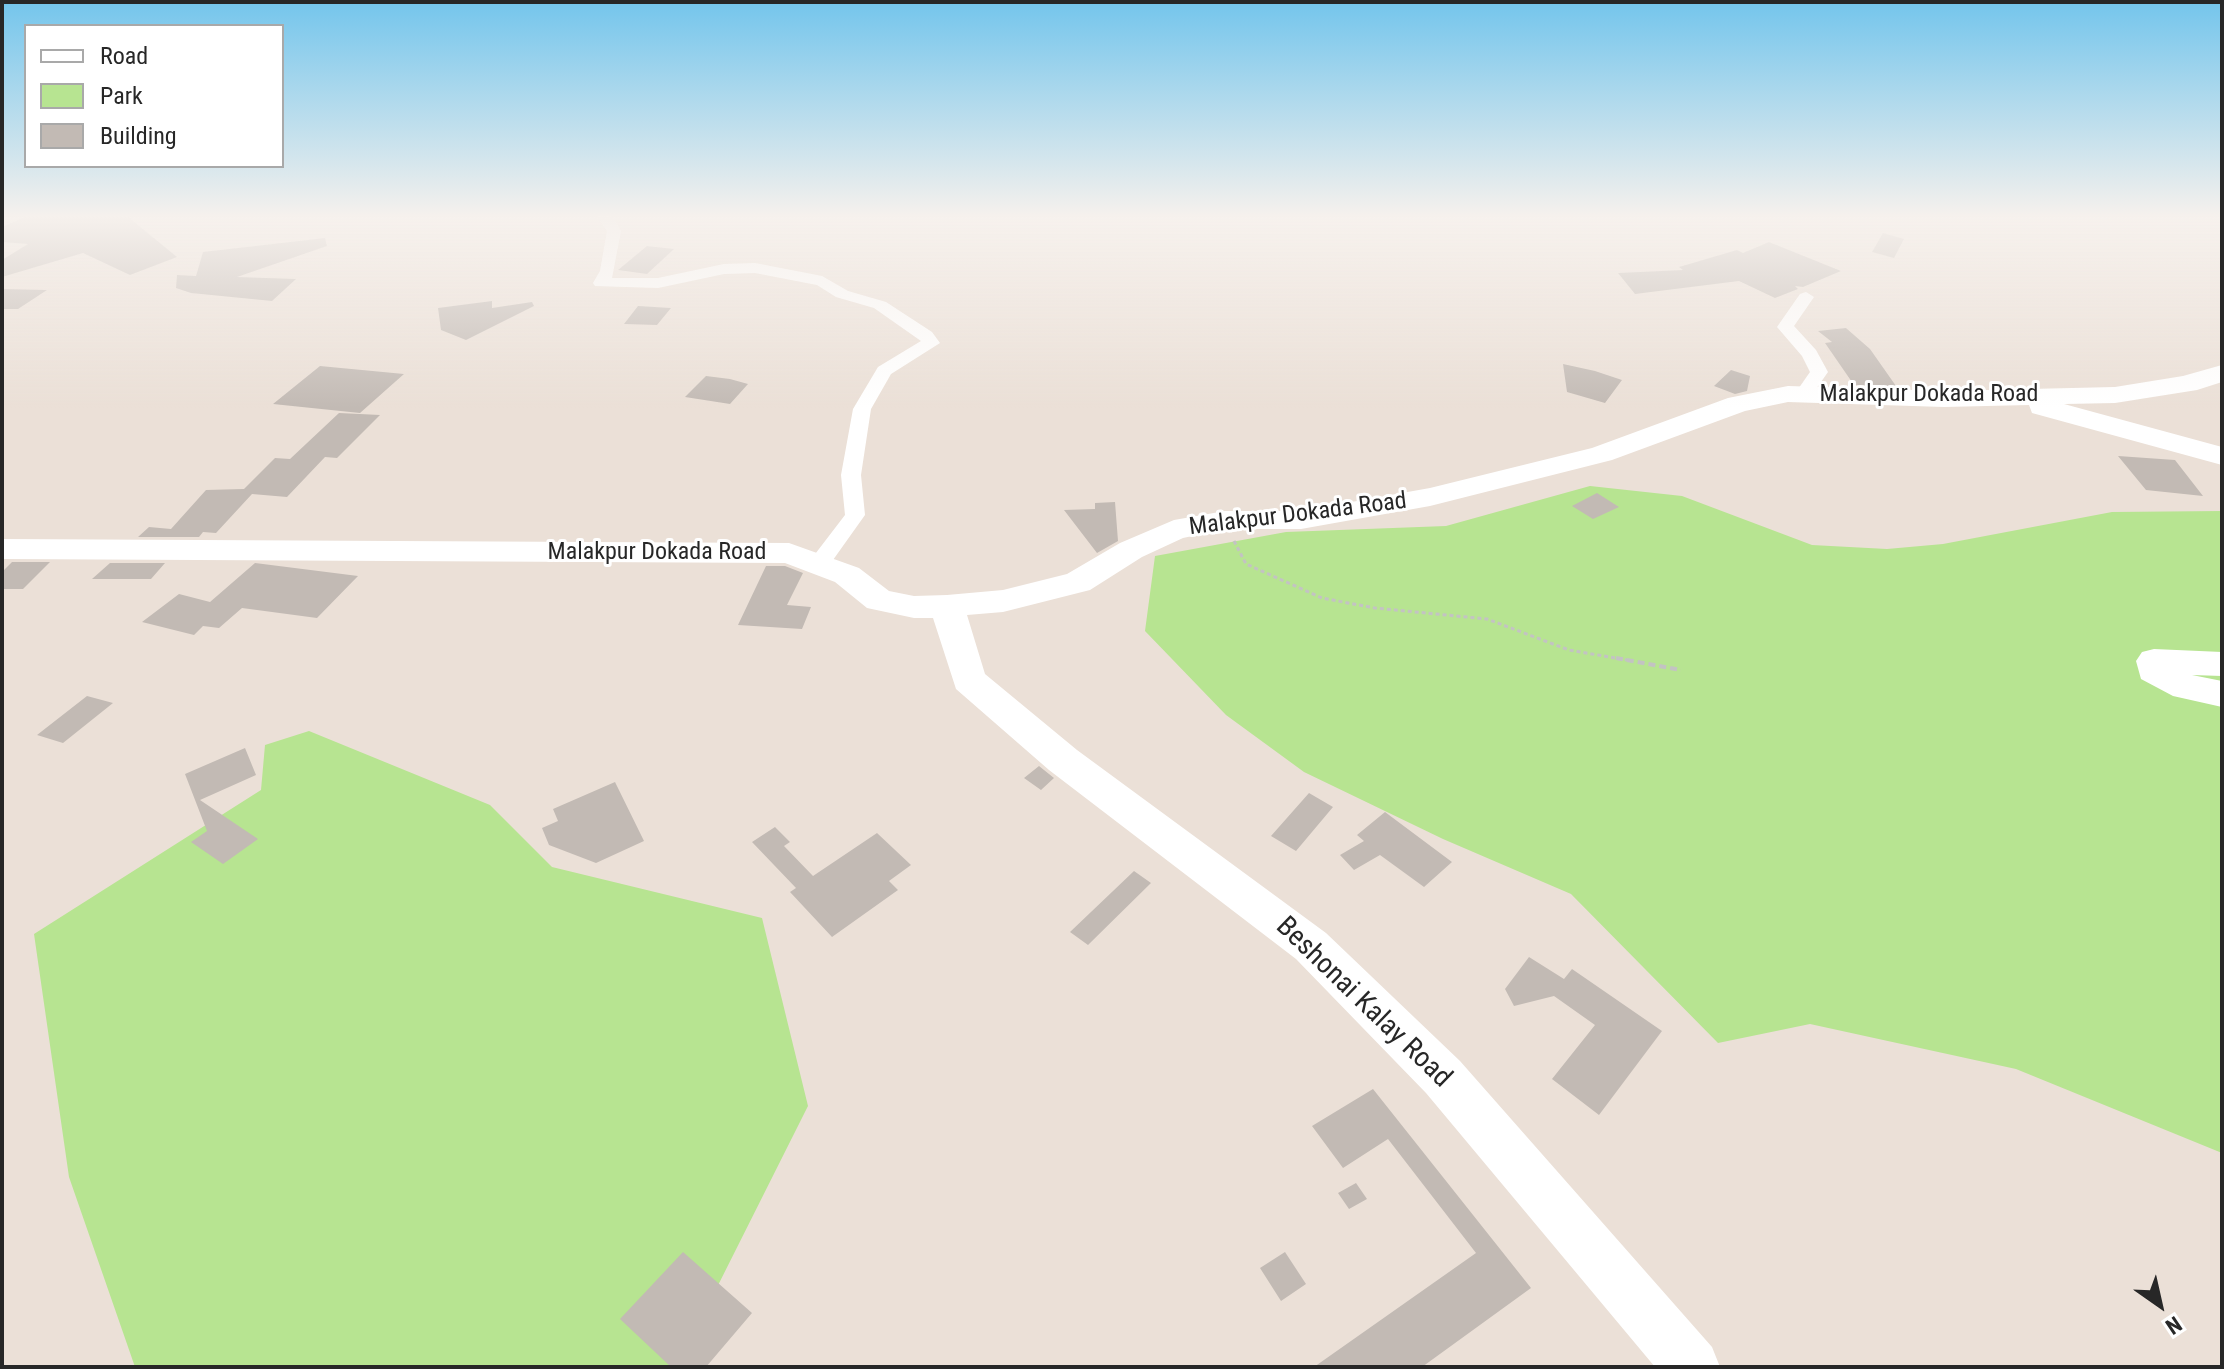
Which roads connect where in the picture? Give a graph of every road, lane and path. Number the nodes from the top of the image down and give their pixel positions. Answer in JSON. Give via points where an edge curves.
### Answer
{"nodes":[{"id":1,"x":603,"y":280,"type":"edge"},
{"id":2,"x":673,"y":280,"type":"edge"},
{"id":3,"x":816,"y":280,"type":"edge"},
{"id":4,"x":1806,"y":297,"type":"dead end"},
{"id":5,"x":2222,"y":373,"type":"edge"},
{"id":6,"x":1803,"y":395,"type":"junction"},
{"id":7,"x":2014,"y":397,"type":"junction"},
{"id":8,"x":2222,"y":456,"type":"edge"},
{"id":9,"x":1225,"y":520,"type":"junction"},
{"id":10,"x":2,"y":549,"type":"edge"},
{"id":11,"x":820,"y":562,"type":"junction"},
{"id":12,"x":947,"y":606,"type":"junction"},
{"id":13,"x":2222,"y":664,"type":"edge"},
{"id":14,"x":1681,"y":670,"type":"dead end"},
{"id":15,"x":2222,"y":694,"type":"edge"},
{"id":16,"x":1692,"y":1367,"type":"edge"}],
"edges":[{"from":1,"to":2,"type":"street"},
{"from":3,"to":11,"type":"street","via":[[880,305],[931,343],[884,371],[862,409],[851,475],[855,515]]},
{"from":4,"to":6,"type":"street","via":[[1785,327],[1819,372]]},
{"from":5,"to":7,"type":"street","name":"Malakpur Dokada Road","via":[[2115,395]]},
{"from":6,"to":7,"type":"street","name":"Malakpur Dokada Road"},
{"from":6,"to":9,"type":"street","name":"Malakpur Dokada Road","via":[[1738,404],[1602,454],[1430,497],[1301,520]]},
{"from":7,"to":8,"type":"street"},
{"from":9,"to":12,"type":"street","name":"Malakpur Dokada Road","via":[[1174,530],[1078,582],[1003,601]]},
{"from":9,"to":14,"type":"path","via":[[1246,564],[1322,598],[1487,619],[1569,650]]},
{"from":10,"to":11,"type":"street","name":"Malakpur Dokada Road","via":[[732,551],[789,553]]},
{"from":11,"to":12,"type":"street","name":"Malakpur Dokada Road","via":[[879,600]]},
{"from":12,"to":16,"type":"street","name":"Beshonai Kalay Road","via":[[969,680],[1063,760],[1311,946],[1443,1077]]},
{"from":13,"to":15,"type":"street","via":[[2154,661],[2154,670],[2186,687]]}]}
